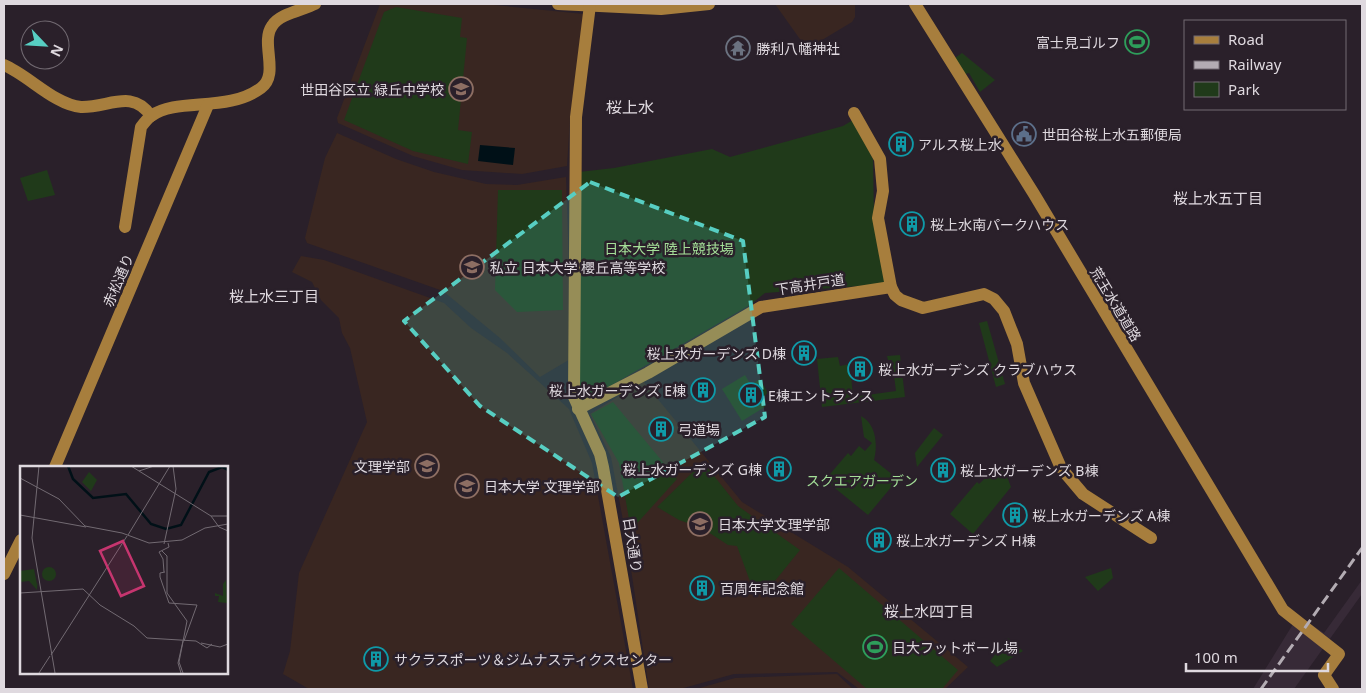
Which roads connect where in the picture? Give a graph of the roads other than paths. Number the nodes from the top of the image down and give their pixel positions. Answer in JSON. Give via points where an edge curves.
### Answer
{"nodes":[{"id":1,"x":315,"y":4,"type":"edge"},
{"id":2,"x":558,"y":4,"type":"edge"},
{"id":3,"x":709,"y":4,"type":"edge"},
{"id":4,"x":916,"y":4,"type":"edge"},
{"id":5,"x":590,"y":5,"type":"junction"},
{"id":6,"x":4,"y":65,"type":"edge"},
{"id":7,"x":208,"y":105,"type":"junction"},
{"id":8,"x":854,"y":113,"type":"dead end"},
{"id":9,"x":151,"y":116,"type":"junction"},
{"id":10,"x":124,"y":227,"type":"dead end"},
{"id":11,"x":891,"y":287,"type":"junction"},
{"id":12,"x":578,"y":409,"type":"junction"},
{"id":13,"x":55,"y":466,"type":"edge"},
{"id":14,"x":1151,"y":538,"type":"dead end"},
{"id":15,"x":20,"y":542,"type":"edge"},
{"id":16,"x":4,"y":574,"type":"edge"},
{"id":17,"x":642,"y":689,"type":"edge"},
{"id":18,"x":1333,"y":689,"type":"edge"}],
"edges":[{"from":1,"to":7,"type":"street","via":[[282,18],[270,28],[269,71],[265,84],[239,99]]},
{"from":2,"to":5,"type":"street"},
{"from":3,"to":5,"type":"street","via":[[661,9]]},
{"from":4,"to":18,"type":"street","name":"荒玉水道道路","via":[[1034,194],[1278,602],[1292,618],[1339,654],[1324,675]]},
{"from":5,"to":12,"type":"street","name":"日大通り","via":[[576,117],[574,170],[574,397]]},
{"from":6,"to":9,"type":"street","via":[[79,107],[124,100],[145,106]]},
{"from":7,"to":9,"type":"street","via":[[166,109]]},
{"from":7,"to":13,"type":"street","name":"赤松通り"},
{"from":8,"to":11,"type":"street","via":[[880,159],[883,192],[878,218]]},
{"from":9,"to":10,"type":"street","via":[[141,127]]},
{"from":11,"to":12,"type":"street","name":"下高井戸道","via":[[761,307],[648,373]]},
{"from":11,"to":14,"type":"street","via":[[901,300],[923,308],[984,294],[994,299],[1004,311],[1017,344],[1024,383],[1060,468],[1083,494]]},
{"from":12,"to":17,"type":"street","name":"日大通り","via":[[603,467]]},
{"from":15,"to":16,"type":"street"}]}
